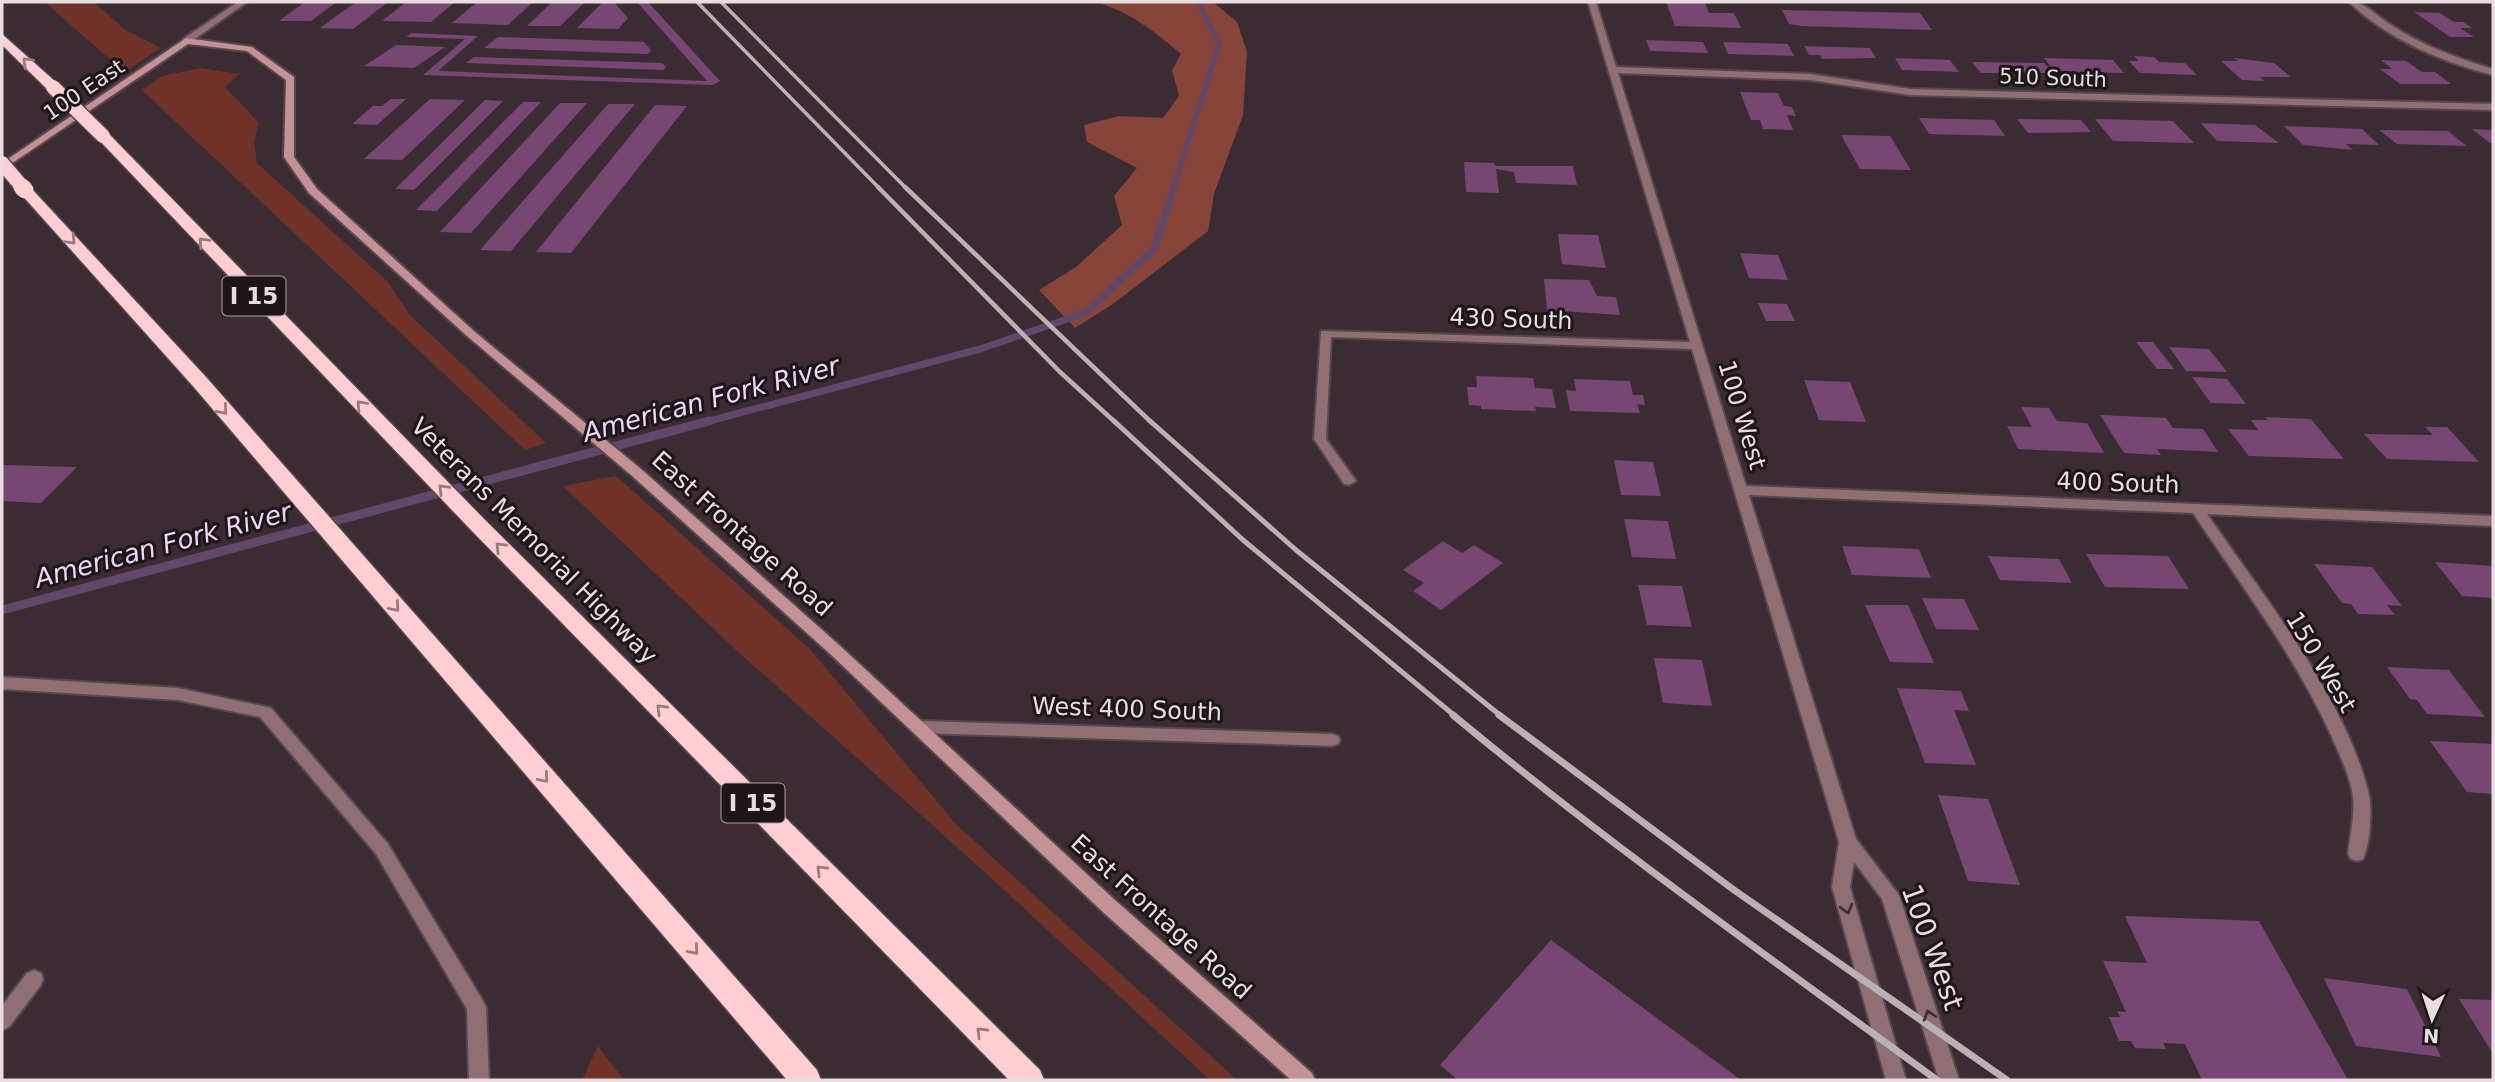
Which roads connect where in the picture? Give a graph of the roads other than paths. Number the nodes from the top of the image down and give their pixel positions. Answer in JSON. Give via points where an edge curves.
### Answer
{"nodes":[{"id":1,"x":243,"y":2,"type":"edge"},
{"id":2,"x":1592,"y":2,"type":"edge"},
{"id":3,"x":2353,"y":2,"type":"edge"},
{"id":4,"x":2,"y":37,"type":"edge"},
{"id":5,"x":186,"y":41,"type":"junction"},
{"id":6,"x":1613,"y":70,"type":"junction"},
{"id":7,"x":2493,"y":72,"type":"edge"},
{"id":8,"x":2493,"y":107,"type":"edge"},
{"id":9,"x":2,"y":165,"type":"edge"},
{"id":10,"x":1695,"y":346,"type":"junction"},
{"id":11,"x":1349,"y":481,"type":"dead end"},
{"id":12,"x":1740,"y":490,"type":"junction"},
{"id":13,"x":2197,"y":509,"type":"junction"},
{"id":14,"x":2493,"y":521,"type":"edge"},
{"id":15,"x":2,"y":683,"type":"edge"},
{"id":16,"x":921,"y":727,"type":"junction"},
{"id":17,"x":1332,"y":740,"type":"dead end"},
{"id":18,"x":1848,"y":842,"type":"junction"},
{"id":19,"x":2357,"y":854,"type":"dead end"},
{"id":20,"x":34,"y":979,"type":"dead end"},
{"id":21,"x":2,"y":1021,"type":"edge"},
{"id":22,"x":480,"y":1071,"type":"edge"},
{"id":23,"x":806,"y":1080,"type":"edge"},
{"id":24,"x":1029,"y":1080,"type":"edge"},
{"id":25,"x":1305,"y":1080,"type":"edge"},
{"id":26,"x":1896,"y":1080,"type":"edge"},
{"id":27,"x":1949,"y":1080,"type":"edge"}],
"edges":[{"from":1,"to":5,"type":"street"},
{"from":2,"to":6,"type":"street","name":"100 West"},
{"from":3,"to":7,"type":"street","via":[[2418,47]]},
{"from":24,"to":4,"type":"highway","name":"Veterans Memorial Highway","number":"I 15","one_way":true,"bridge":true},
{"from":5,"to":9,"type":"street","name":"100 East"},
{"from":5,"to":16,"type":"street","name":"East Frontage Road","via":[[249,50],[291,79],[289,157],[313,191]]},
{"from":6,"to":8,"type":"street","name":"510 South","via":[[1810,77],[1910,92]]},
{"from":6,"to":10,"type":"street","name":"100 West"},
{"from":9,"to":23,"type":"highway","one_way":true,"bridge":true,"via":[[286,481]]},
{"from":10,"to":11,"type":"street","name":"430 South","via":[[1325,333],[1320,439]]},
{"from":10,"to":12,"type":"street","name":"100 West"},
{"from":12,"to":13,"type":"street","name":"400 South"},
{"from":12,"to":18,"type":"street","name":"100 West"},
{"from":13,"to":14,"type":"street","name":"400 South"},
{"from":13,"to":19,"type":"street","name":"150 West","via":[[2293,655],[2342,742],[2361,793]]},
{"from":15,"to":22,"type":"street","via":[[178,694],[265,712],[382,849],[476,1007]]},
{"from":16,"to":17,"type":"street","name":"West 400 South"},
{"from":16,"to":25,"type":"street","name":"East Frontage Road","via":[[1110,907]]},
{"from":18,"to":26,"type":"street","name":"100 West","one_way":true,"via":[[1841,887]]},
{"from":27,"to":18,"type":"street","name":"100 West","one_way":true,"via":[[1890,895]]},
{"from":20,"to":21,"type":"street"}]}
